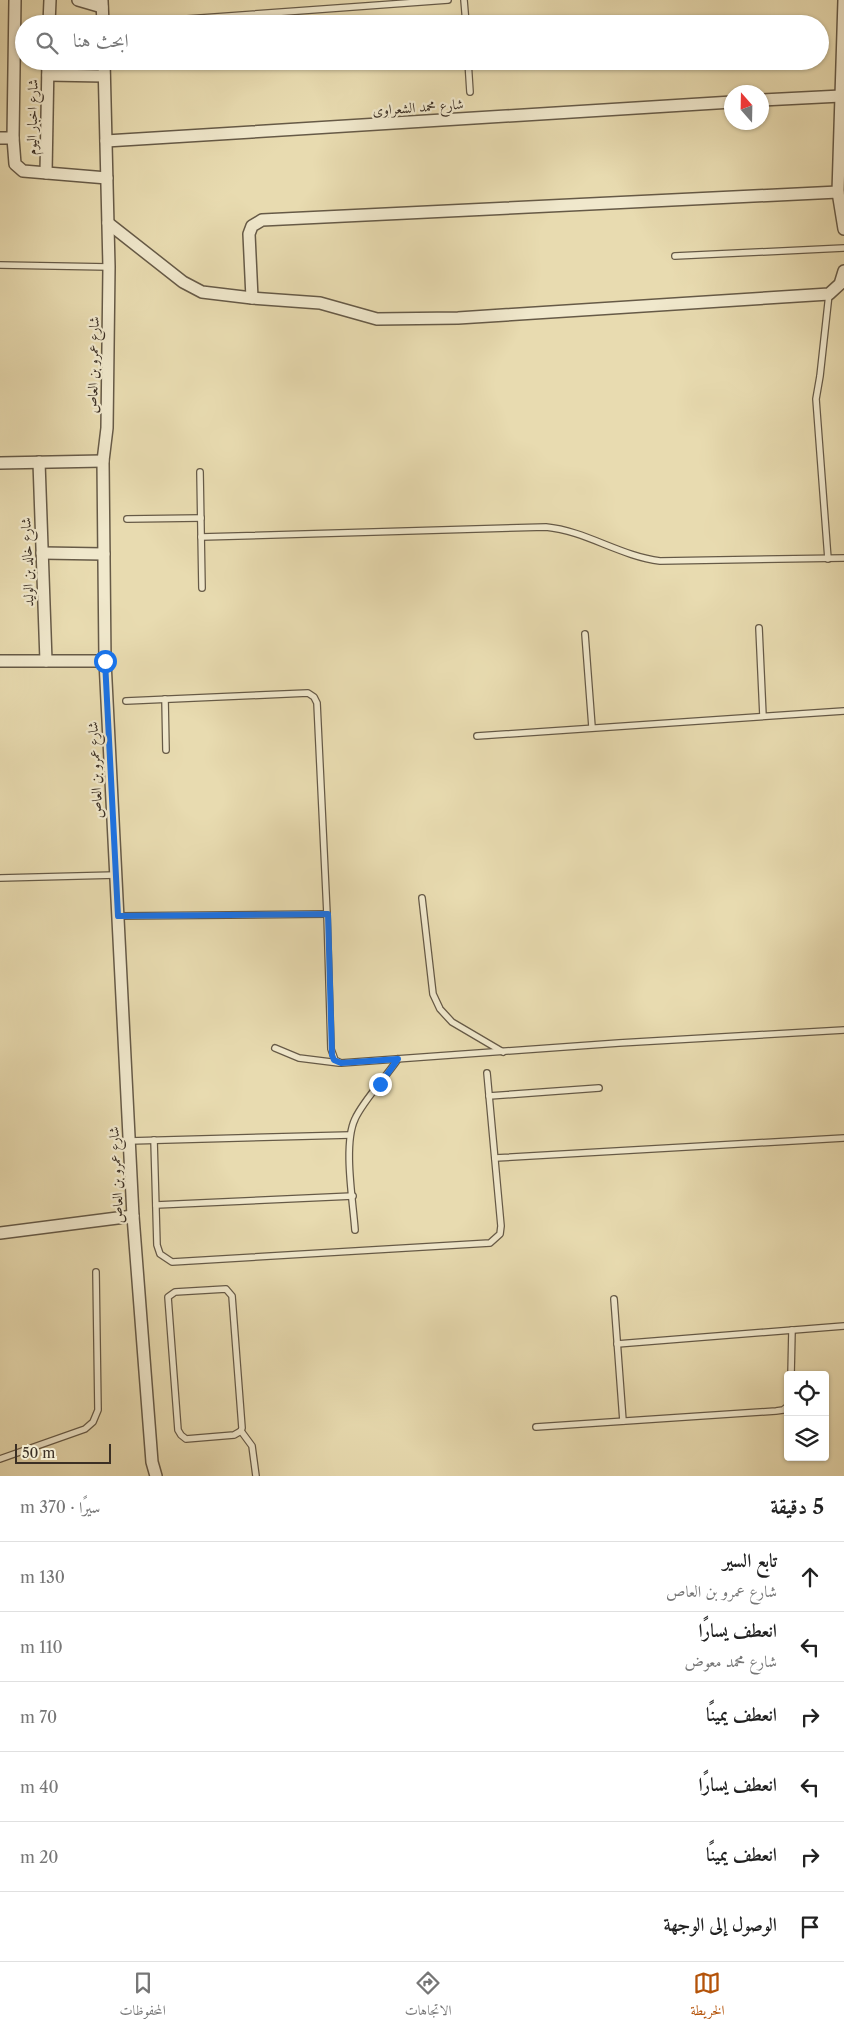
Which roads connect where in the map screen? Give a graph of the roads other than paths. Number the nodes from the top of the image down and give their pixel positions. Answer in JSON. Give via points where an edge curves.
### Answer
{"nodes":[{"id":1,"x":15,"y":0,"type":"edge"},
{"id":2,"x":50,"y":0,"type":"edge"},
{"id":3,"x":78,"y":0,"type":"edge"},
{"id":4,"x":448,"y":0,"type":"edge"},
{"id":5,"x":464,"y":0,"type":"edge"},
{"id":6,"x":844,"y":0,"type":"edge"},
{"id":7,"x":102,"y":4,"type":"edge"},
{"id":8,"x":49,"y":15,"type":"edge"},
{"id":9,"x":241,"y":15,"type":"edge"},
{"id":10,"x":465,"y":15,"type":"edge"},
{"id":11,"x":48,"y":70,"type":"edge"},
{"id":12,"x":104,"y":70,"type":"edge"},
{"id":13,"x":469,"y":70,"type":"edge"},
{"id":14,"x":48,"y":75,"type":"junction"},
{"id":15,"x":104,"y":76,"type":"junction"},
{"id":16,"x":470,"y":92,"type":"dead end"},
{"id":17,"x":841,"y":96,"type":"junction"},
{"id":18,"x":769,"y":100,"type":"edge"},
{"id":19,"x":724,"y":102,"type":"edge"},
{"id":20,"x":0,"y":138,"type":"edge"},
{"id":21,"x":13,"y":138,"type":"junction"},
{"id":22,"x":106,"y":141,"type":"junction"},
{"id":23,"x":46,"y":173,"type":"junction"},
{"id":24,"x":107,"y":178,"type":"junction"},
{"id":25,"x":838,"y":192,"type":"junction"},
{"id":26,"x":108,"y":223,"type":"junction"},
{"id":27,"x":844,"y":229,"type":"edge"},
{"id":28,"x":844,"y":248,"type":"edge"},
{"id":29,"x":675,"y":256,"type":"dead end"},
{"id":30,"x":0,"y":265,"type":"edge"},
{"id":31,"x":109,"y":267,"type":"junction"},
{"id":32,"x":844,"y":271,"type":"edge"},
{"id":33,"x":829,"y":294,"type":"junction"},
{"id":34,"x":252,"y":298,"type":"junction"},
{"id":35,"x":103,"y":461,"type":"junction"},
{"id":36,"x":39,"y":462,"type":"junction"},
{"id":37,"x":0,"y":463,"type":"edge"},
{"id":38,"x":200,"y":472,"type":"dead end"},
{"id":39,"x":201,"y":518,"type":"junction"},
{"id":40,"x":127,"y":519,"type":"dead end"},
{"id":41,"x":201,"y":537,"type":"junction"},
{"id":42,"x":42,"y":553,"type":"junction"},
{"id":43,"x":104,"y":554,"type":"junction"},
{"id":44,"x":844,"y":558,"type":"edge"},
{"id":45,"x":828,"y":559,"type":"junction"},
{"id":46,"x":202,"y":588,"type":"dead end"},
{"id":47,"x":759,"y":628,"type":"dead end"},
{"id":48,"x":585,"y":634,"type":"dead end"},
{"id":49,"x":0,"y":661,"type":"edge"},
{"id":50,"x":46,"y":661,"type":"junction"},
{"id":51,"x":105,"y":661,"type":"junction"},
{"id":52,"x":165,"y":699,"type":"junction"},
{"id":53,"x":126,"y":701,"type":"dead end"},
{"id":54,"x":844,"y":712,"type":"edge"},
{"id":55,"x":763,"y":716,"type":"junction"},
{"id":56,"x":592,"y":727,"type":"junction"},
{"id":57,"x":477,"y":736,"type":"dead end"},
{"id":58,"x":166,"y":750,"type":"dead end"},
{"id":59,"x":116,"y":876,"type":"junction"},
{"id":60,"x":0,"y":878,"type":"edge"},
{"id":61,"x":422,"y":898,"type":"dead end"},
{"id":62,"x":328,"y":914,"type":"junction"},
{"id":63,"x":118,"y":916,"type":"junction"},
{"id":64,"x":844,"y":1030,"type":"edge"},
{"id":65,"x":275,"y":1048,"type":"dead end"},
{"id":66,"x":503,"y":1052,"type":"junction"},
{"id":67,"x":398,"y":1059,"type":"junction"},
{"id":68,"x":341,"y":1063,"type":"junction"},
{"id":69,"x":487,"y":1073,"type":"dead end"},
{"id":70,"x":599,"y":1088,"type":"dead end"},
{"id":71,"x":489,"y":1096,"type":"junction"},
{"id":72,"x":350,"y":1135,"type":"junction"},
{"id":73,"x":844,"y":1138,"type":"edge"},
{"id":74,"x":154,"y":1140,"type":"junction"},
{"id":75,"x":129,"y":1141,"type":"junction"},
{"id":76,"x":495,"y":1158,"type":"junction"},
{"id":77,"x":353,"y":1196,"type":"junction"},
{"id":78,"x":156,"y":1205,"type":"junction"},
{"id":79,"x":133,"y":1216,"type":"junction"},
{"id":80,"x":355,"y":1230,"type":"dead end"},
{"id":81,"x":0,"y":1232,"type":"edge"},
{"id":82,"x":96,"y":1272,"type":"dead end"},
{"id":83,"x":614,"y":1299,"type":"dead end"},
{"id":84,"x":844,"y":1326,"type":"edge"},
{"id":85,"x":792,"y":1330,"type":"junction"},
{"id":86,"x":617,"y":1344,"type":"junction"},
{"id":87,"x":791,"y":1371,"type":"edge"},
{"id":88,"x":784,"y":1409,"type":"edge"},
{"id":89,"x":623,"y":1421,"type":"junction"},
{"id":90,"x":536,"y":1427,"type":"dead end"},
{"id":91,"x":241,"y":1432,"type":"junction"},
{"id":92,"x":0,"y":1459,"type":"edge"},
{"id":93,"x":156,"y":1476,"type":"edge"},
{"id":94,"x":256,"y":1476,"type":"edge"}],
"edges":[{"from":1,"to":21,"type":"street"},
{"from":2,"to":8,"type":"street"},
{"from":3,"to":7,"type":"street"},
{"from":4,"to":9,"type":"lane"},
{"from":5,"to":10,"type":"lane"},
{"from":6,"to":17,"type":"street"},
{"from":11,"to":14,"type":"street","name":"شارع اخبار اليوم"},
{"from":12,"to":15,"type":"street","name":"شارع عمرو بن العاص"},
{"from":13,"to":16,"type":"lane"},
{"from":14,"to":15,"type":"street"},
{"from":14,"to":23,"type":"street","name":"شارع اخبار اليوم"},
{"from":15,"to":22,"type":"street","name":"شارع عمرو بن العاص"},
{"from":17,"to":18,"type":"street"},
{"from":17,"to":25,"type":"street"},
{"from":19,"to":22,"type":"street","name":"شارع محمد الشعراوى"},
{"from":20,"to":21,"type":"street"},
{"from":21,"to":23,"type":"street","via":[[18,168]]},
{"from":22,"to":24,"type":"street","name":"شارع عمرو بن العاص"},
{"from":23,"to":24,"type":"street"},
{"from":24,"to":26,"type":"street","name":"شارع عمرو بن العاص"},
{"from":25,"to":27,"type":"street"},
{"from":25,"to":34,"type":"street","via":[[262,220],[252,226],[249,234]]},
{"from":26,"to":31,"type":"street","name":"شارع عمرو بن العاص"},
{"from":26,"to":34,"type":"street","via":[[192,287],[202,292]]},
{"from":28,"to":29,"type":"lane"},
{"from":30,"to":31,"type":"lane"},
{"from":31,"to":35,"type":"street","name":"شارع عمرو بن العاص","via":[[107,428]]},
{"from":32,"to":33,"type":"street","via":[[840,284]]},
{"from":33,"to":34,"type":"street","via":[[394,320],[377,319],[320,303]]},
{"from":33,"to":45,"type":"lane","via":[[816,399]]},
{"from":35,"to":36,"type":"street"},
{"from":35,"to":43,"type":"street","name":"شارع عمرو بن العاص"},
{"from":36,"to":37,"type":"street"},
{"from":36,"to":42,"type":"street","name":"شارع خالد بن الوليد"},
{"from":38,"to":39,"type":"lane"},
{"from":39,"to":40,"type":"lane"},
{"from":39,"to":41,"type":"lane"},
{"from":41,"to":45,"type":"lane","via":[[546,527],[570,531],[634,556],[660,561]]},
{"from":41,"to":46,"type":"lane"},
{"from":42,"to":43,"type":"street"},
{"from":42,"to":50,"type":"street","name":"شارع خالد بن الوليد"},
{"from":43,"to":51,"type":"street","name":"شارع عمرو بن العاص"},
{"from":44,"to":45,"type":"lane"},
{"from":47,"to":55,"type":"lane"},
{"from":48,"to":56,"type":"lane"},
{"from":49,"to":50,"type":"street"},
{"from":50,"to":51,"type":"street"},
{"from":51,"to":59,"type":"street","name":"شارع عمرو بن العاص"},
{"from":52,"to":53,"type":"lane"},
{"from":52,"to":58,"type":"lane"},
{"from":52,"to":62,"type":"lane","via":[[308,693],[314,697],[318,704]]},
{"from":54,"to":55,"type":"lane"},
{"from":55,"to":56,"type":"lane"},
{"from":56,"to":57,"type":"lane"},
{"from":59,"to":60,"type":"lane"},
{"from":59,"to":63,"type":"street","name":"شارع عمرو بن العاص"},
{"from":61,"to":66,"type":"lane","via":[[431,985],[436,1002],[452,1022]]},
{"from":62,"to":63,"type":"lane"},
{"from":62,"to":68,"type":"lane","via":[[331,1049],[334,1060]]},
{"from":63,"to":75,"type":"street","name":"شارع عمرو بن العاص"},
{"from":64,"to":66,"type":"lane"},
{"from":65,"to":68,"type":"lane","via":[[299,1058]]},
{"from":66,"to":67,"type":"lane"},
{"from":67,"to":68,"type":"lane"},
{"from":67,"to":72,"type":"lane","via":[[355,1117]]},
{"from":69,"to":71,"type":"lane"},
{"from":70,"to":71,"type":"lane"},
{"from":71,"to":76,"type":"lane"},
{"from":72,"to":74,"type":"lane"},
{"from":72,"to":77,"type":"lane"},
{"from":73,"to":76,"type":"lane"},
{"from":74,"to":75,"type":"lane"},
{"from":74,"to":78,"type":"lane"},
{"from":75,"to":79,"type":"street","name":"شارع عمرو بن العاص"},
{"from":76,"to":78,"type":"lane","via":[[502,1230],[498,1238],[486,1243],[176,1263],[164,1258],[158,1250]]},
{"from":77,"to":78,"type":"lane"},
{"from":77,"to":80,"type":"lane"},
{"from":79,"to":81,"type":"street"},
{"from":79,"to":93,"type":"street","name":"شارع عمرو بن العاص","via":[[152,1462]]},
{"from":82,"to":92,"type":"lane","via":[[98,1410],[93,1422],[85,1429]]},
{"from":83,"to":86,"type":"lane"},
{"from":84,"to":85,"type":"lane"},
{"from":85,"to":86,"type":"lane"},
{"from":85,"to":87,"type":"lane"},
{"from":86,"to":89,"type":"lane"},
{"from":88,"to":89,"type":"lane"},
{"from":89,"to":90,"type":"lane"},
{"from":91,"to":91,"type":"lane","via":[[243,1424],[231,1293],[223,1288],[172,1293],[167,1300],[179,1433],[189,1439]]},
{"from":91,"to":94,"type":"lane","via":[[252,1446]]}]}
